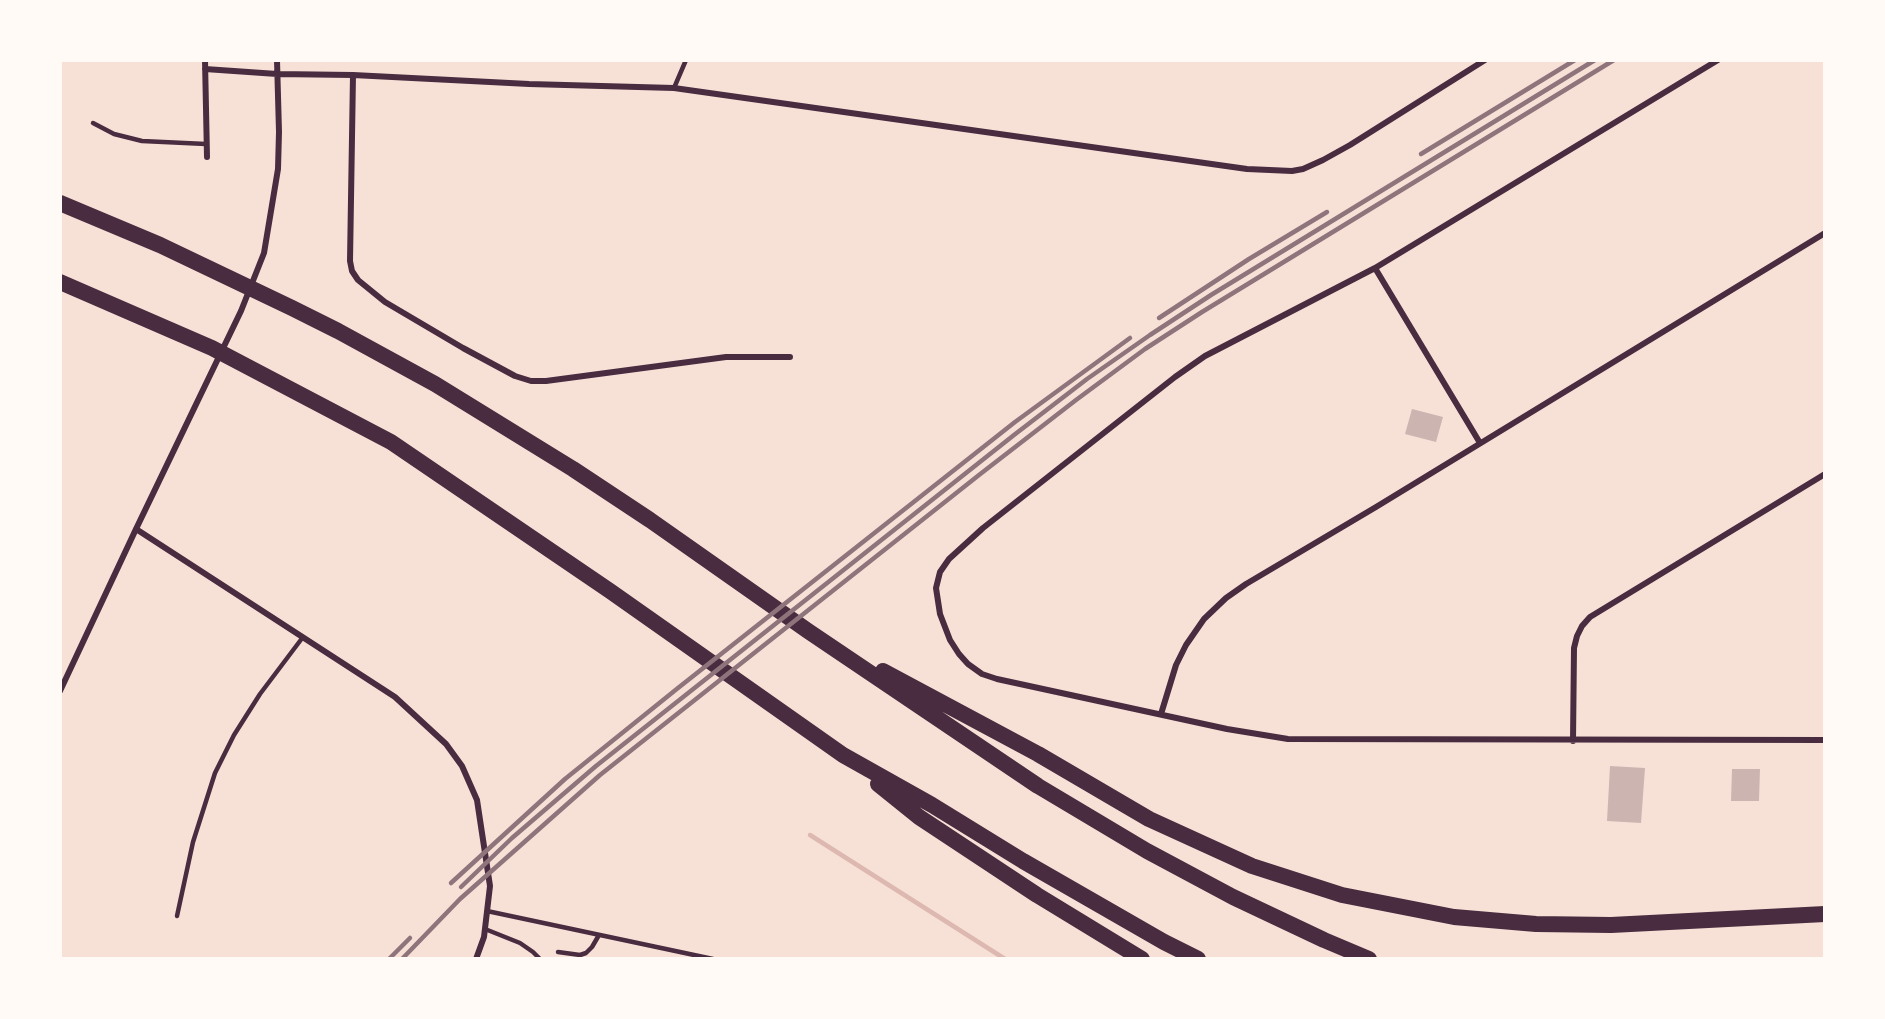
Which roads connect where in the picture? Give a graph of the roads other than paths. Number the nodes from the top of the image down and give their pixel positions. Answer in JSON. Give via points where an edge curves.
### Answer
{"nodes":[{"id":1,"x":205,"y":60,"type":"edge"},
{"id":2,"x":277,"y":60,"type":"edge"},
{"id":3,"x":686,"y":60,"type":"edge"},
{"id":4,"x":1485,"y":60,"type":"edge"},
{"id":5,"x":1718,"y":60,"type":"edge"},
{"id":6,"x":205,"y":69,"type":"junction"},
{"id":7,"x":278,"y":74,"type":"junction"},
{"id":8,"x":353,"y":75,"type":"junction"},
{"id":9,"x":674,"y":88,"type":"junction"},
{"id":10,"x":93,"y":123,"type":"dead end"},
{"id":11,"x":206,"y":144,"type":"junction"},
{"id":12,"x":207,"y":157,"type":"dead end"},
{"id":13,"x":60,"y":203,"type":"edge"},
{"id":14,"x":1825,"y":233,"type":"edge"},
{"id":15,"x":1375,"y":268,"type":"junction"},
{"id":16,"x":60,"y":282,"type":"edge"},
{"id":17,"x":790,"y":357,"type":"dead end"},
{"id":18,"x":1480,"y":443,"type":"junction"},
{"id":19,"x":1825,"y":474,"type":"edge"},
{"id":20,"x":136,"y":529,"type":"junction"},
{"id":21,"x":808,"y":631,"type":"junction"},
{"id":22,"x":303,"y":637,"type":"junction"},
{"id":23,"x":60,"y":691,"type":"edge"},
{"id":24,"x":1161,"y":714,"type":"junction"},
{"id":25,"x":1825,"y":740,"type":"edge"},
{"id":26,"x":1573,"y":741,"type":"junction"},
{"id":27,"x":843,"y":755,"type":"junction"},
{"id":28,"x":487,"y":911,"type":"junction"},
{"id":29,"x":1825,"y":914,"type":"edge"},
{"id":30,"x":177,"y":916,"type":"dead end"},
{"id":31,"x":485,"y":929,"type":"junction"},
{"id":32,"x":600,"y":935,"type":"junction"},
{"id":33,"x":558,"y":952,"type":"dead end"},
{"id":34,"x":476,"y":959,"type":"edge"},
{"id":35,"x":540,"y":959,"type":"edge"},
{"id":36,"x":713,"y":959,"type":"edge"},
{"id":37,"x":1142,"y":959,"type":"edge"},
{"id":38,"x":1198,"y":959,"type":"edge"},
{"id":39,"x":1369,"y":959,"type":"edge"}],
"edges":[{"from":1,"to":6,"type":"street"},
{"from":2,"to":7,"type":"street"},
{"from":3,"to":9,"type":"lane"},
{"from":4,"to":9,"type":"street","via":[[1350,145],[1292,171],[1247,169]]},
{"from":5,"to":15,"type":"street"},
{"from":6,"to":7,"type":"street"},
{"from":6,"to":11,"type":"street"},
{"from":7,"to":8,"type":"street"},
{"from":7,"to":20,"type":"street","via":[[278,170],[264,253],[241,311]]},
{"from":8,"to":9,"type":"street"},
{"from":8,"to":17,"type":"street","via":[[350,261],[358,280],[373,293],[463,348],[531,381],[726,357]]},
{"from":10,"to":11,"type":"lane","via":[[141,141]]},
{"from":11,"to":12,"type":"street"},
{"from":13,"to":21,"type":"highway","via":[[292,308],[435,384],[650,520]]},
{"from":14,"to":18,"type":"street"},
{"from":15,"to":18,"type":"street"},
{"from":15,"to":24,"type":"street","via":[[1205,356],[983,528],[940,572],[936,588],[939,614],[950,640],[982,674]]},
{"from":16,"to":27,"type":"highway","via":[[212,348],[391,442]]},
{"from":18,"to":24,"type":"street","via":[[1226,598],[1203,619],[1186,645]]},
{"from":19,"to":26,"type":"street","via":[[1590,616],[1574,648]]},
{"from":20,"to":22,"type":"street"},
{"from":20,"to":23,"type":"street"},
{"from":21,"to":29,"type":"highway","via":[[1038,754],[1149,819],[1252,866],[1342,895],[1454,917],[1536,924],[1611,925]]},
{"from":21,"to":39,"type":"highway","via":[[1038,786],[1147,851],[1233,897]]},
{"from":22,"to":28,"type":"street","via":[[395,697],[446,744],[462,766],[477,800],[490,886]]},
{"from":22,"to":30,"type":"lane","via":[[260,694],[215,773],[193,842]]},
{"from":24,"to":26,"type":"street","via":[[1288,739]]},
{"from":25,"to":26,"type":"street"},
{"from":27,"to":37,"type":"highway","via":[[919,817]]},
{"from":27,"to":38,"type":"highway"},
{"from":28,"to":31,"type":"street"},
{"from":28,"to":32,"type":"lane"},
{"from":31,"to":34,"type":"street"},
{"from":31,"to":35,"type":"lane","via":[[520,943]]},
{"from":32,"to":33,"type":"lane","via":[[586,953]]},
{"from":32,"to":36,"type":"lane"}]}
